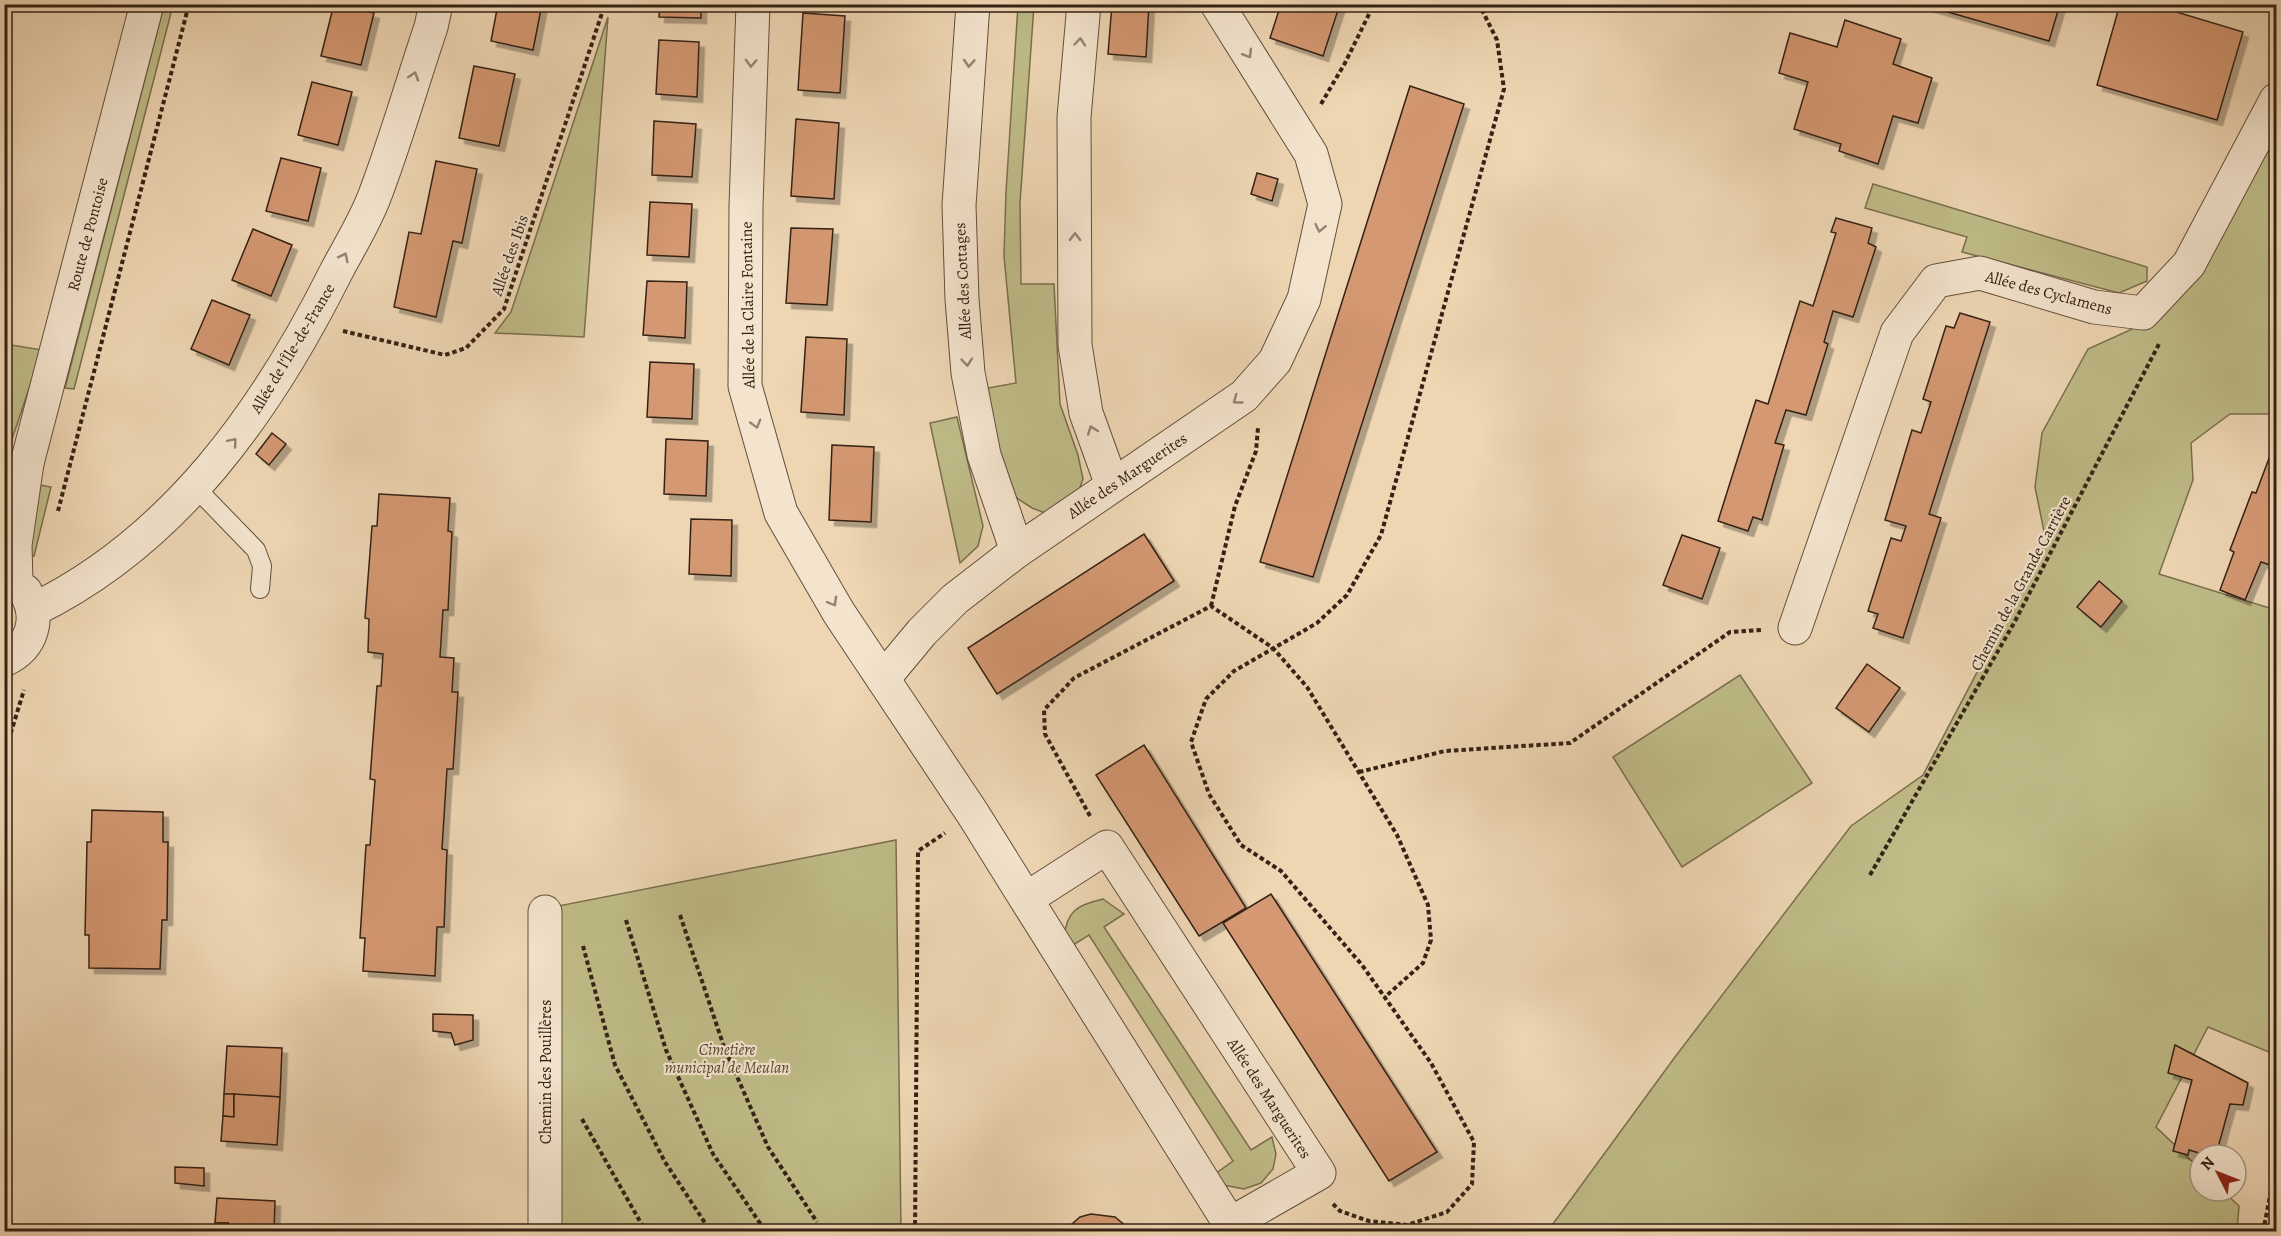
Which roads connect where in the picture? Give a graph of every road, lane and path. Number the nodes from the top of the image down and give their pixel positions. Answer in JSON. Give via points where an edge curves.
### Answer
{"nodes":[{"id":1,"x":147,"y":4,"type":"edge"},
{"id":2,"x":189,"y":4,"type":"edge"},
{"id":3,"x":436,"y":4,"type":"edge"},
{"id":4,"x":605,"y":4,"type":"edge"},
{"id":5,"x":753,"y":4,"type":"edge"},
{"id":6,"x":973,"y":4,"type":"edge"},
{"id":7,"x":1083,"y":4,"type":"edge"},
{"id":8,"x":1217,"y":4,"type":"edge"},
{"id":9,"x":1374,"y":4,"type":"edge"},
{"id":10,"x":1479,"y":4,"type":"edge"},
{"id":11,"x":2277,"y":100,"type":"edge"},
{"id":12,"x":1301,"y":138,"type":"junction"},
{"id":13,"x":2162,"y":294,"type":"junction"},
{"id":14,"x":310,"y":323,"type":"junction"},
{"id":15,"x":1263,"y":374,"type":"junction"},
{"id":16,"x":27,"y":463,"type":"junction"},
{"id":17,"x":1112,"y":485,"type":"junction"},
{"id":18,"x":195,"y":487,"type":"junction"},
{"id":19,"x":4,"y":514,"type":"edge"},
{"id":20,"x":57,"y":515,"type":"dead end"},
{"id":21,"x":1017,"y":551,"type":"junction"},
{"id":22,"x":10,"y":579,"type":"edge"},
{"id":23,"x":260,"y":589,"type":"dead end"},
{"id":24,"x":1211,"y":606,"type":"junction"},
{"id":25,"x":33,"y":610,"type":"junction"},
{"id":26,"x":1795,"y":628,"type":"joint"},
{"id":27,"x":1273,"y":648,"type":"junction"},
{"id":28,"x":11,"y":657,"type":"edge"},
{"id":29,"x":883,"y":679,"type":"junction"},
{"id":30,"x":4,"y":755,"type":"edge"},
{"id":31,"x":1359,"y":772,"type":"junction"},
{"id":32,"x":973,"y":814,"type":"junction"},
{"id":33,"x":1107,"y":847,"type":"junction"},
{"id":34,"x":1870,"y":875,"type":"dead end"},
{"id":35,"x":1026,"y":899,"type":"junction"},
{"id":36,"x":544,"y":912,"type":"dead end"},
{"id":37,"x":680,"y":915,"type":"dead end"},
{"id":38,"x":626,"y":920,"type":"dead end"},
{"id":39,"x":582,"y":942,"type":"dead end"},
{"id":40,"x":1385,"y":997,"type":"junction"},
{"id":41,"x":578,"y":1112,"type":"dead end"},
{"id":42,"x":2277,"y":1165,"type":"edge"},
{"id":43,"x":1308,"y":1180,"type":"junction"},
{"id":44,"x":817,"y":1222,"type":"dead end"},
{"id":45,"x":545,"y":1232,"type":"edge"},
{"id":46,"x":646,"y":1232,"type":"edge"},
{"id":47,"x":711,"y":1232,"type":"edge"},
{"id":48,"x":766,"y":1232,"type":"edge"},
{"id":49,"x":915,"y":1232,"type":"edge"},
{"id":50,"x":2263,"y":1232,"type":"edge"}],
"edges":[{"from":1,"to":16,"type":"street","name":"Route de Pontoise"},
{"from":2,"to":20,"type":"path"},
{"from":14,"to":3,"type":"street","name":"Allée de l'Île-de-France","one_way":true,"via":[[374,197]]},
{"from":4,"to":14,"type":"path","name":"Allée des Ibis","via":[[504,309],[466,348],[445,355]]},
{"from":5,"to":29,"type":"street","name":"Allée de la Claire Fontaine","one_way":true,"via":[[745,386],[781,513]]},
{"from":6,"to":21,"type":"street","name":"Allée des Cottages","one_way":true,"via":[[959,206],[968,373],[984,455]]},
{"from":17,"to":7,"type":"street","one_way":true,"via":[[1086,413],[1075,345],[1074,117]]},
{"from":8,"to":12,"type":"street","name":"Allée des Marguerites","one_way":true},
{"from":9,"to":12,"type":"path"},
{"from":10,"to":27,"type":"path","via":[[1497,40],[1504,89],[1381,535],[1347,595],[1317,623]]},
{"from":11,"to":13,"type":"street","name":"Allée des Cyclamens","via":[[2189,264]]},
{"from":12,"to":15,"type":"street","name":"Allée des Marguerites","one_way":true,"via":[[1311,154],[1325,204],[1304,299],[1275,361]]},
{"from":13,"to":26,"type":"street","name":"Allée des Cyclamens","via":[[2143,313],[2094,307],[1980,273],[1936,281],[1897,333]]},
{"from":13,"to":34,"type":"path","name":"Chemin de la Grande Carrière","via":[[2166,332],[2014,623]]},
{"from":18,"to":14,"type":"street","name":"Allée de l'Île-de-France","one_way":true,"via":[[238,436]]},
{"from":15,"to":17,"type":"street","name":"Allée des Marguerites","one_way":true,"via":[[1244,396]]},
{"from":15,"to":24,"type":"path","via":[[1256,451],[1235,506]]},
{"from":16,"to":19,"type":"street","name":"Route de Pontoise"},
{"from":16,"to":22,"type":"street","name":"Route de Pontoise"},
{"from":17,"to":21,"type":"street","name":"Allée des Marguerites"},
{"from":18,"to":23,"type":"lane","via":[[255,550],[262,566]]},
{"from":18,"to":25,"type":"street","name":"Allée de l'Île-de-France","via":[[134,547],[78,587]]},
{"from":21,"to":29,"type":"street","name":"Allée des Marguerites","via":[[955,599]]},
{"from":22,"to":25,"type":"street","via":[[26,592]]},
{"from":24,"to":27,"type":"path"},
{"from":24,"to":33,"type":"path","via":[[1074,678],[1044,710],[1045,734]]},
{"from":25,"to":28,"type":"street","via":[[32,631]]},
{"from":26,"to":31,"type":"path","via":[[1730,632],[1570,743],[1445,750]]},
{"from":27,"to":31,"type":"path","via":[[1307,687]]},
{"from":27,"to":40,"type":"path","via":[[1234,671],[1206,699],[1191,742],[1209,794],[1241,845],[1281,871]]},
{"from":28,"to":30,"type":"path","via":[[32,659]]},
{"from":29,"to":32,"type":"street","name":"Allée des Marguerites"},
{"from":31,"to":40,"type":"path","via":[[1397,836],[1428,905],[1431,940],[1423,963]]},
{"from":32,"to":35,"type":"street","name":"Allée des Marguerites"},
{"from":32,"to":49,"type":"path","via":[[918,850]]},
{"from":33,"to":35,"type":"street"},
{"from":33,"to":43,"type":"street","name":"Allée des Marguerites","via":[[1319,1173]]},
{"from":35,"to":43,"type":"street","name":"Allée des Marguerites","via":[[1230,1224]]},
{"from":36,"to":45,"type":"street","name":"Chemin des Pouillères"},
{"from":37,"to":44,"type":"path","via":[[724,1047],[759,1127]]},
{"from":38,"to":48,"type":"path","via":[[666,1050],[713,1154]]},
{"from":39,"to":47,"type":"path","via":[[615,1065],[664,1162]]},
{"from":40,"to":43,"type":"path","via":[[1431,1062],[1474,1142],[1472,1184],[1447,1212],[1407,1225],[1369,1221],[1340,1211]]},
{"from":41,"to":46,"type":"path"},
{"from":42,"to":50,"type":"path"}]}
